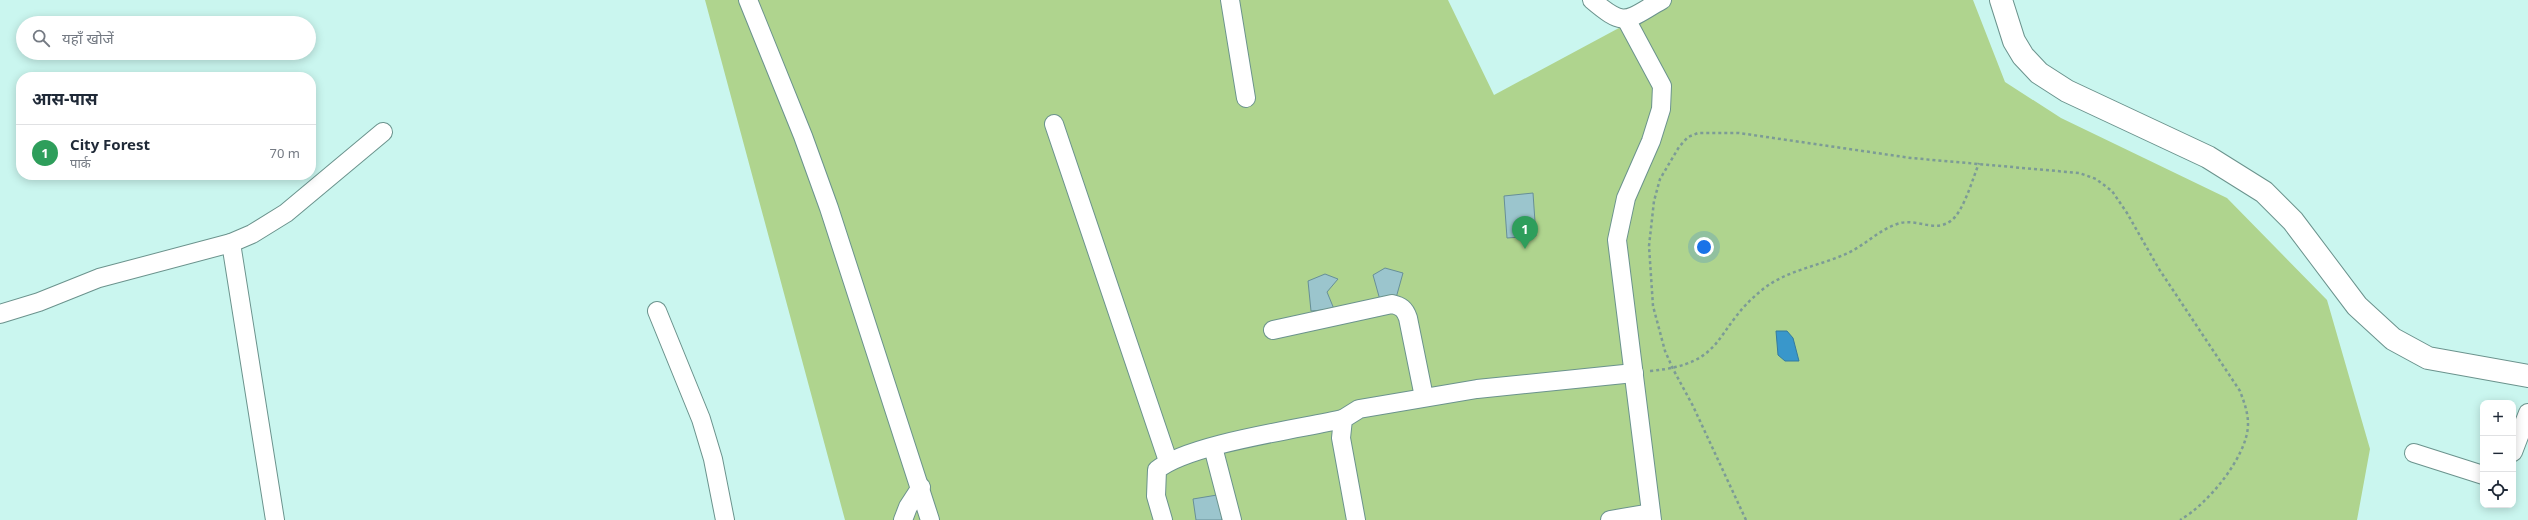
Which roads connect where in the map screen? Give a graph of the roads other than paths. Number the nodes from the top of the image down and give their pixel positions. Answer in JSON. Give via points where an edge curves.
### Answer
{"nodes":[{"id":1,"x":748,"y":0,"type":"edge"},
{"id":2,"x":1230,"y":0,"type":"edge"},
{"id":3,"x":1592,"y":0,"type":"edge"},
{"id":4,"x":1662,"y":0,"type":"edge"},
{"id":5,"x":2001,"y":0,"type":"edge"},
{"id":6,"x":1626,"y":19,"type":"junction"},
{"id":7,"x":1246,"y":98,"type":"dead end"},
{"id":8,"x":1054,"y":124,"type":"dead end"},
{"id":9,"x":383,"y":132,"type":"dead end"},
{"id":10,"x":231,"y":243,"type":"junction"},
{"id":11,"x":657,"y":311,"type":"dead end"},
{"id":12,"x":0,"y":314,"type":"edge"},
{"id":13,"x":1273,"y":330,"type":"dead end"},
{"id":14,"x":1642,"y":372,"type":"junction"},
{"id":15,"x":2528,"y":376,"type":"edge"},
{"id":16,"x":1424,"y":397,"type":"junction"},
{"id":17,"x":2528,"y":413,"type":"edge"},
{"id":18,"x":1344,"y":420,"type":"junction"},
{"id":19,"x":2516,"y":444,"type":"edge"},
{"id":20,"x":1213,"y":447,"type":"junction"},
{"id":21,"x":2414,"y":453,"type":"dead end"},
{"id":22,"x":1168,"y":461,"type":"junction"},
{"id":23,"x":2480,"y":474,"type":"edge"},
{"id":24,"x":921,"y":488,"type":"junction"},
{"id":25,"x":1652,"y":517,"type":"edge"},
{"id":26,"x":275,"y":520,"type":"edge"},
{"id":27,"x":725,"y":520,"type":"edge"},
{"id":28,"x":902,"y":520,"type":"edge"},
{"id":29,"x":930,"y":520,"type":"edge"},
{"id":30,"x":1163,"y":520,"type":"edge"},
{"id":31,"x":1232,"y":520,"type":"edge"},
{"id":32,"x":1356,"y":520,"type":"edge"},
{"id":33,"x":1610,"y":520,"type":"edge"}],
"edges":[{"from":1,"to":24,"type":"street","via":[[804,136]]},
{"from":2,"to":7,"type":"street"},
{"from":3,"to":6,"type":"street","via":[[1616,19]]},
{"from":4,"to":6,"type":"street"},
{"from":5,"to":15,"type":"street","via":[[2014,41],[2023,56],[2039,73],[2067,91],[2208,157],[2264,192],[2293,221],[2357,306],[2393,339],[2428,358]]},
{"from":6,"to":14,"type":"street","via":[[1662,86],[1661,109],[1651,141],[1626,198],[1617,240]]},
{"from":8,"to":22,"type":"street"},
{"from":9,"to":10,"type":"street","via":[[268,226]]},
{"from":10,"to":12,"type":"street","via":[[99,278],[39,302]]},
{"from":10,"to":26,"type":"street"},
{"from":11,"to":27,"type":"street","via":[[701,419],[713,460]]},
{"from":13,"to":16,"type":"street","via":[[1392,304],[1399,305],[1408,318]]},
{"from":14,"to":16,"type":"street"},
{"from":14,"to":25,"type":"street"},
{"from":16,"to":18,"type":"street","via":[[1359,409]]},
{"from":17,"to":19,"type":"street"},
{"from":18,"to":20,"type":"street"},
{"from":18,"to":32,"type":"street","via":[[1341,438]]},
{"from":20,"to":22,"type":"street"},
{"from":20,"to":31,"type":"street"},
{"from":21,"to":23,"type":"street"},
{"from":22,"to":30,"type":"street","via":[[1157,470],[1155,482]]},
{"from":24,"to":28,"type":"street"},
{"from":24,"to":29,"type":"street"},
{"from":25,"to":33,"type":"street"}]}
